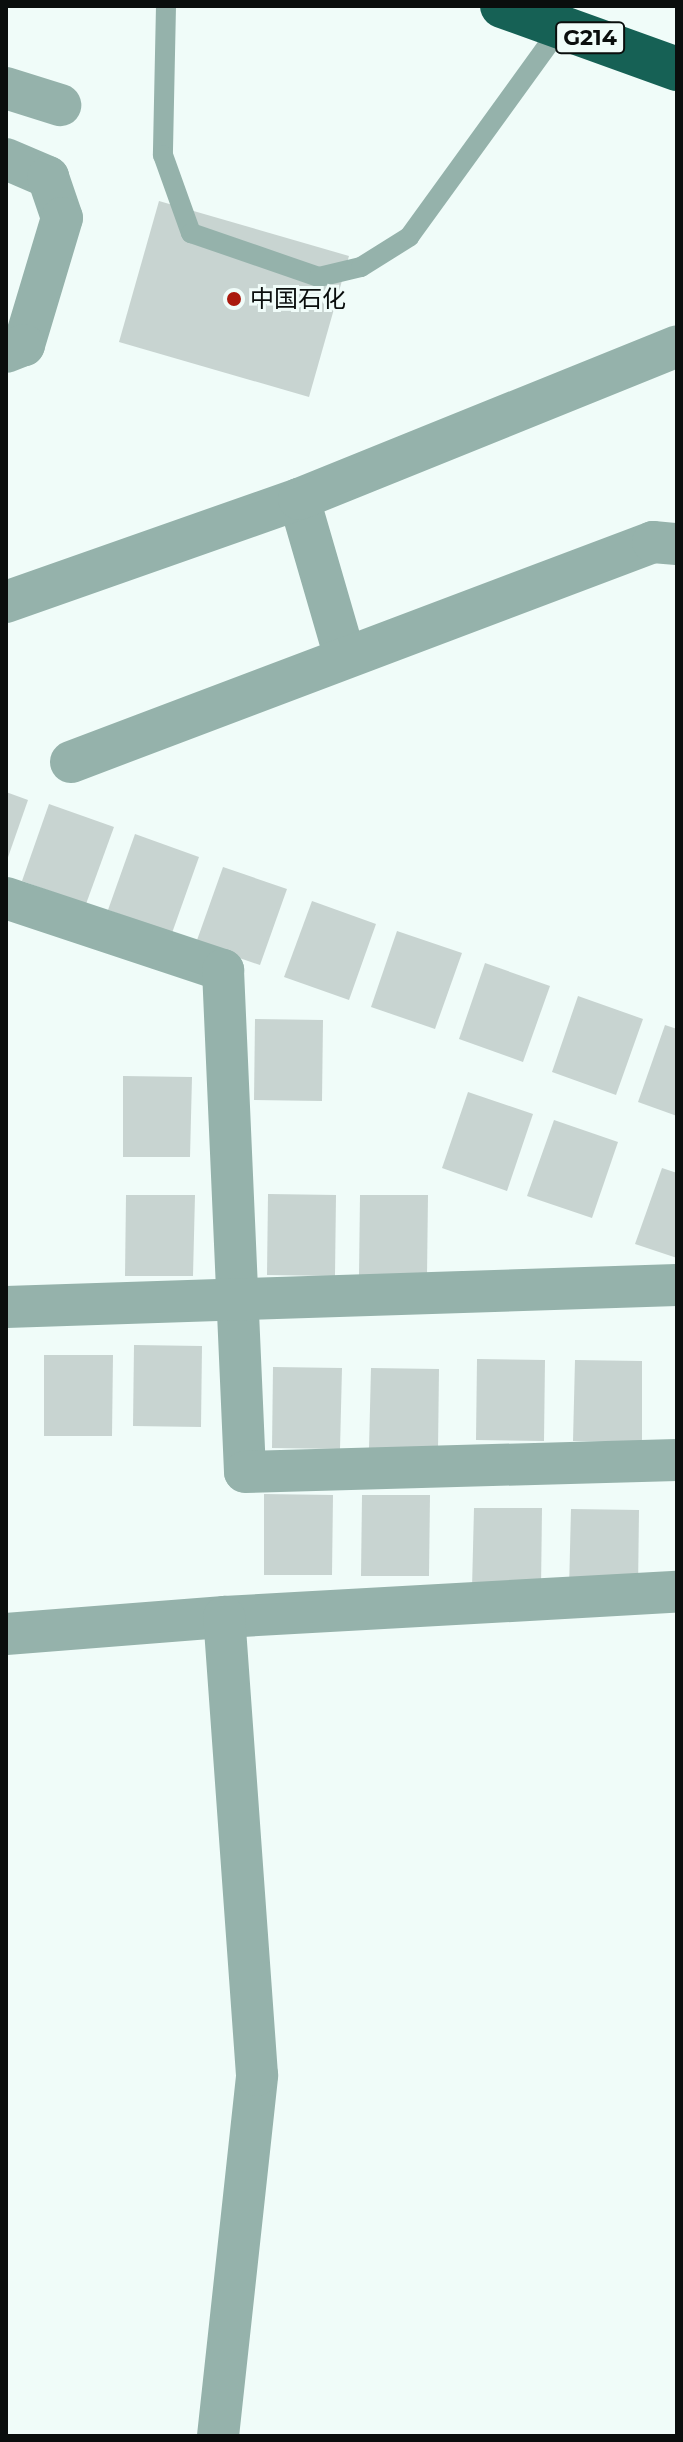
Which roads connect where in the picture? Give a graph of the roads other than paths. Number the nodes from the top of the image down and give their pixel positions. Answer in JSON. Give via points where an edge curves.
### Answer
{"nodes":[{"id":1,"x":166,"y":6,"type":"edge"},
{"id":2,"x":502,"y":6,"type":"edge"},
{"id":3,"x":561,"y":27,"type":"junction"},
{"id":4,"x":677,"y":69,"type":"edge"},
{"id":5,"x":6,"y":88,"type":"edge"},
{"id":6,"x":60,"y":105,"type":"dead end"},
{"id":7,"x":6,"y":159,"type":"edge"},
{"id":8,"x":677,"y":346,"type":"edge"},
{"id":9,"x":6,"y":352,"type":"edge"},
{"id":10,"x":299,"y":499,"type":"junction"},
{"id":11,"x":677,"y":544,"type":"edge"},
{"id":12,"x":6,"y":602,"type":"edge"},
{"id":13,"x":345,"y":657,"type":"junction"},
{"id":14,"x":71,"y":762,"type":"dead end"},
{"id":15,"x":6,"y":898,"type":"edge"},
{"id":16,"x":677,"y":1285,"type":"edge"},
{"id":17,"x":235,"y":1300,"type":"junction"},
{"id":18,"x":6,"y":1307,"type":"edge"},
{"id":19,"x":677,"y":1460,"type":"edge"},
{"id":20,"x":677,"y":1592,"type":"edge"},
{"id":21,"x":224,"y":1617,"type":"junction"},
{"id":22,"x":6,"y":1634,"type":"edge"},
{"id":23,"x":218,"y":2436,"type":"edge"}],
"edges":[{"from":1,"to":3,"type":"lane","via":[[163,155],[191,233],[319,277],[361,267],[409,237]]},
{"from":2,"to":3,"type":"highway","number":"G214"},
{"from":3,"to":4,"type":"highway","number":"G214"},
{"from":5,"to":6,"type":"street"},
{"from":7,"to":9,"type":"street","via":[[48,177],[62,218],[24,345]]},
{"from":8,"to":10,"type":"street"},
{"from":10,"to":12,"type":"street"},
{"from":10,"to":13,"type":"street"},
{"from":11,"to":13,"type":"street","via":[[653,542]]},
{"from":13,"to":14,"type":"street"},
{"from":15,"to":17,"type":"street","via":[[223,970]]},
{"from":16,"to":17,"type":"street"},
{"from":17,"to":18,"type":"street"},
{"from":17,"to":19,"type":"street","via":[[245,1472]]},
{"from":20,"to":21,"type":"street"},
{"from":21,"to":22,"type":"street"},
{"from":21,"to":23,"type":"street","via":[[257,2075]]}]}
